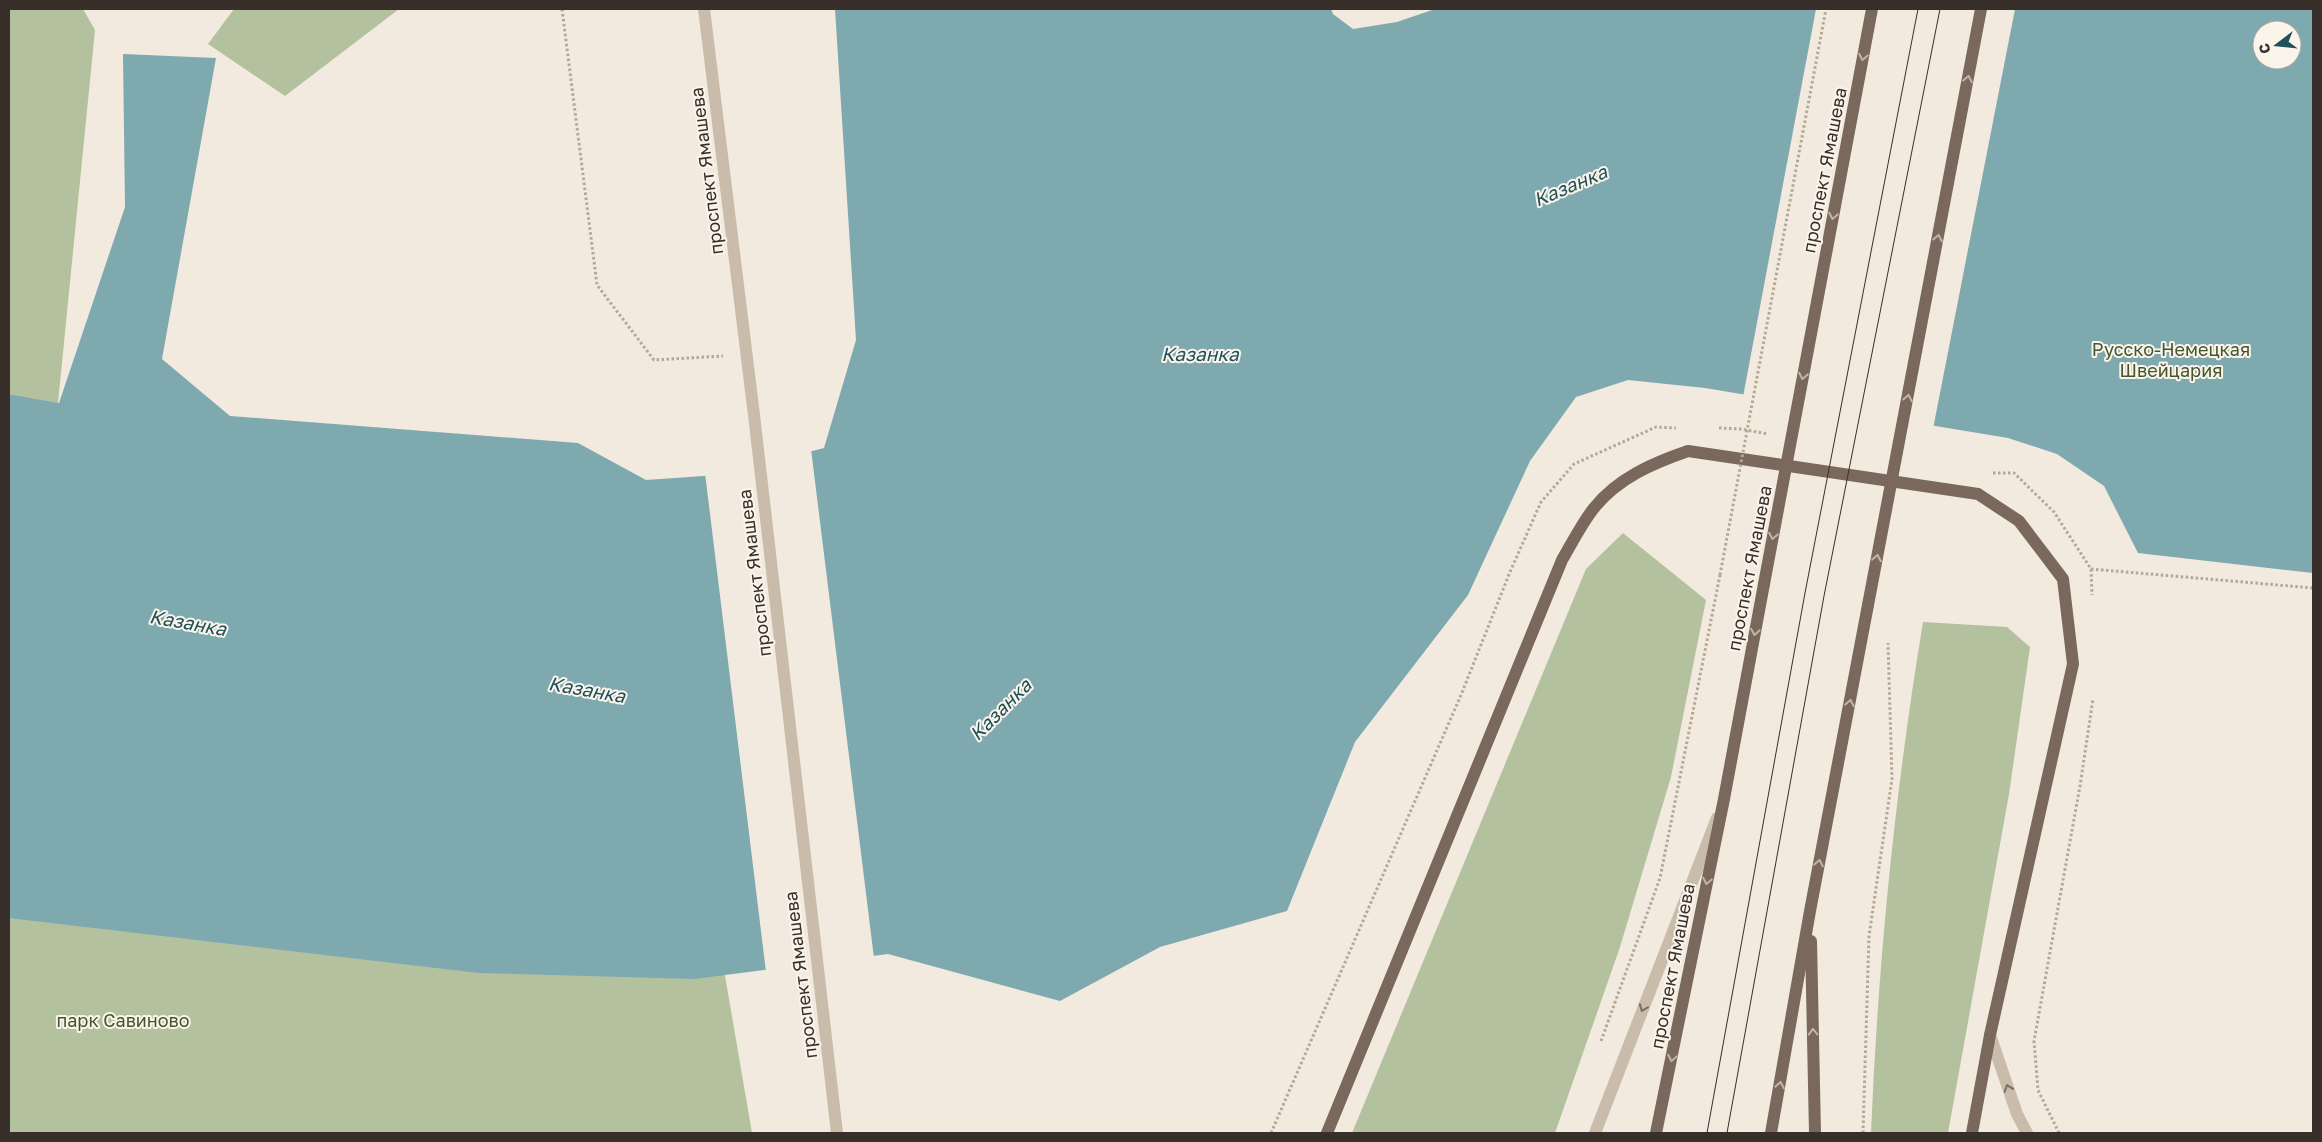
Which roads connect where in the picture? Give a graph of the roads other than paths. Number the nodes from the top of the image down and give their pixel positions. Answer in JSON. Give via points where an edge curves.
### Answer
{"nodes":[{"id":1,"x":704,"y":9,"type":"edge"},
{"id":2,"x":1872,"y":9,"type":"edge"},
{"id":3,"x":1981,"y":9,"type":"edge"},
{"id":4,"x":1724,"y":799,"type":"junction"},
{"id":5,"x":1810,"y":911,"type":"junction"},
{"id":6,"x":1990,"y":1035,"type":"junction"},
{"id":7,"x":837,"y":1133,"type":"edge"},
{"id":8,"x":1327,"y":1133,"type":"edge"},
{"id":9,"x":1595,"y":1133,"type":"edge"},
{"id":10,"x":1656,"y":1133,"type":"edge"},
{"id":11,"x":1771,"y":1133,"type":"edge"},
{"id":12,"x":1815,"y":1133,"type":"edge"},
{"id":13,"x":1972,"y":1133,"type":"edge"},
{"id":14,"x":2027,"y":1133,"type":"edge"}],
"edges":[{"from":1,"to":7,"type":"lane","name":"проспект Ямашева"},
{"from":2,"to":4,"type":"main road","name":"проспект Ямашева","one_way":true,"bridge":true},
{"from":5,"to":3,"type":"main road","one_way":true,"bridge":true},
{"from":4,"to":9,"type":"lane","one_way":true},
{"from":4,"to":10,"type":"main road","name":"проспект Ямашева","one_way":true},
{"from":11,"to":5,"type":"main road","one_way":true},
{"from":12,"to":5,"type":"main road","one_way":true},
{"from":6,"to":8,"type":"main road","via":[[2073,664],[2062,579],[2019,521],[1978,494],[1688,450],[1629,476],[1594,507],[1562,560]]},
{"from":6,"to":13,"type":"main road"},
{"from":14,"to":6,"type":"lane","one_way":true,"via":[[2017,1114]]}]}
